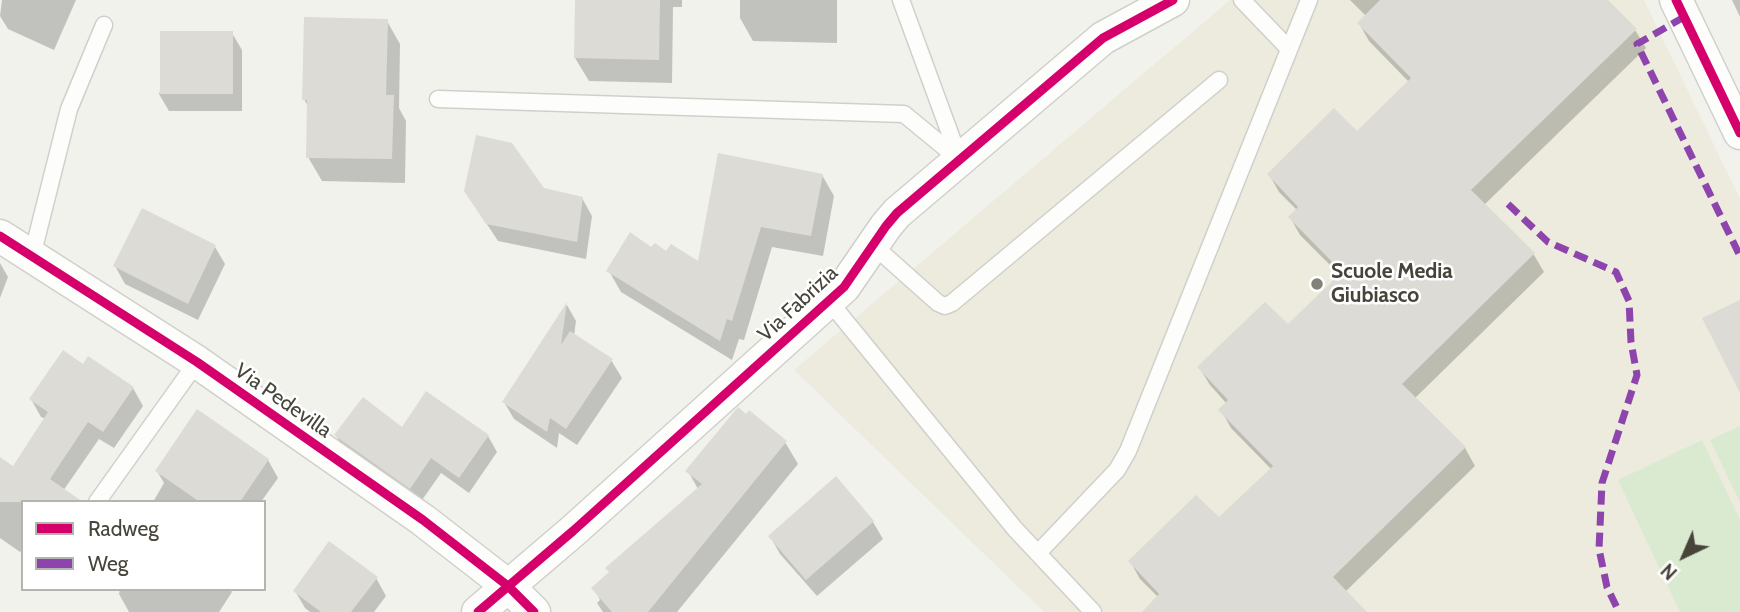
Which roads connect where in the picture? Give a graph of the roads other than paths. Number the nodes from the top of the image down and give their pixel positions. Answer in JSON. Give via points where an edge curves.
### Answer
{"nodes":[{"id":1,"x":901,"y":0,"type":"edge"},
{"id":2,"x":1173,"y":0,"type":"edge"},
{"id":3,"x":1241,"y":0,"type":"edge"},
{"id":4,"x":1309,"y":0,"type":"edge"},
{"id":5,"x":1676,"y":0,"type":"edge"},
{"id":6,"x":104,"y":25,"type":"dead end"},
{"id":7,"x":1289,"y":49,"type":"junction"},
{"id":8,"x":1219,"y":80,"type":"dead end"},
{"id":9,"x":438,"y":99,"type":"dead end"},
{"id":10,"x":1740,"y":132,"type":"edge"},
{"id":11,"x":960,"y":160,"type":"junction"},
{"id":12,"x":0,"y":236,"type":"edge"},
{"id":13,"x":874,"y":246,"type":"junction"},
{"id":14,"x":32,"y":256,"type":"junction"},
{"id":15,"x":829,"y":301,"type":"junction"},
{"id":16,"x":197,"y":362,"type":"junction"},
{"id":17,"x":98,"y":500,"type":"edge"},
{"id":18,"x":1038,"y":553,"type":"junction"},
{"id":19,"x":508,"y":586,"type":"junction"},
{"id":20,"x":478,"y":612,"type":"edge"},
{"id":21,"x":534,"y":612,"type":"edge"},
{"id":22,"x":1093,"y":612,"type":"edge"}],
"edges":[{"from":1,"to":11,"type":"lane"},
{"from":2,"to":11,"type":"street","name":"Via Fabrizia","via":[[1103,38]]},
{"from":3,"to":7,"type":"lane"},
{"from":4,"to":7,"type":"lane"},
{"from":5,"to":10,"type":"street"},
{"from":6,"to":14,"type":"lane","via":[[69,109]]},
{"from":7,"to":18,"type":"lane","via":[[1128,451],[1118,470]]},
{"from":8,"to":13,"type":"lane","via":[[952,303],[938,303]]},
{"from":9,"to":11,"type":"lane","via":[[904,114]]},
{"from":11,"to":13,"type":"street","name":"Via Fabrizia","via":[[897,213]]},
{"from":12,"to":14,"type":"street","name":"Via Pedevilla"},
{"from":13,"to":15,"type":"street","name":"Via Fabrizia"},
{"from":14,"to":16,"type":"street","name":"Via Pedevilla"},
{"from":15,"to":18,"type":"lane"},
{"from":15,"to":19,"type":"street","name":"Via Fabrizia"},
{"from":16,"to":17,"type":"lane"},
{"from":16,"to":19,"type":"street","name":"Via Pedevilla","via":[[423,520]]},
{"from":18,"to":22,"type":"lane"},
{"from":19,"to":20,"type":"street","name":"Via Fabrizia"},
{"from":19,"to":21,"type":"street","name":"Via Pedevilla"}]}
